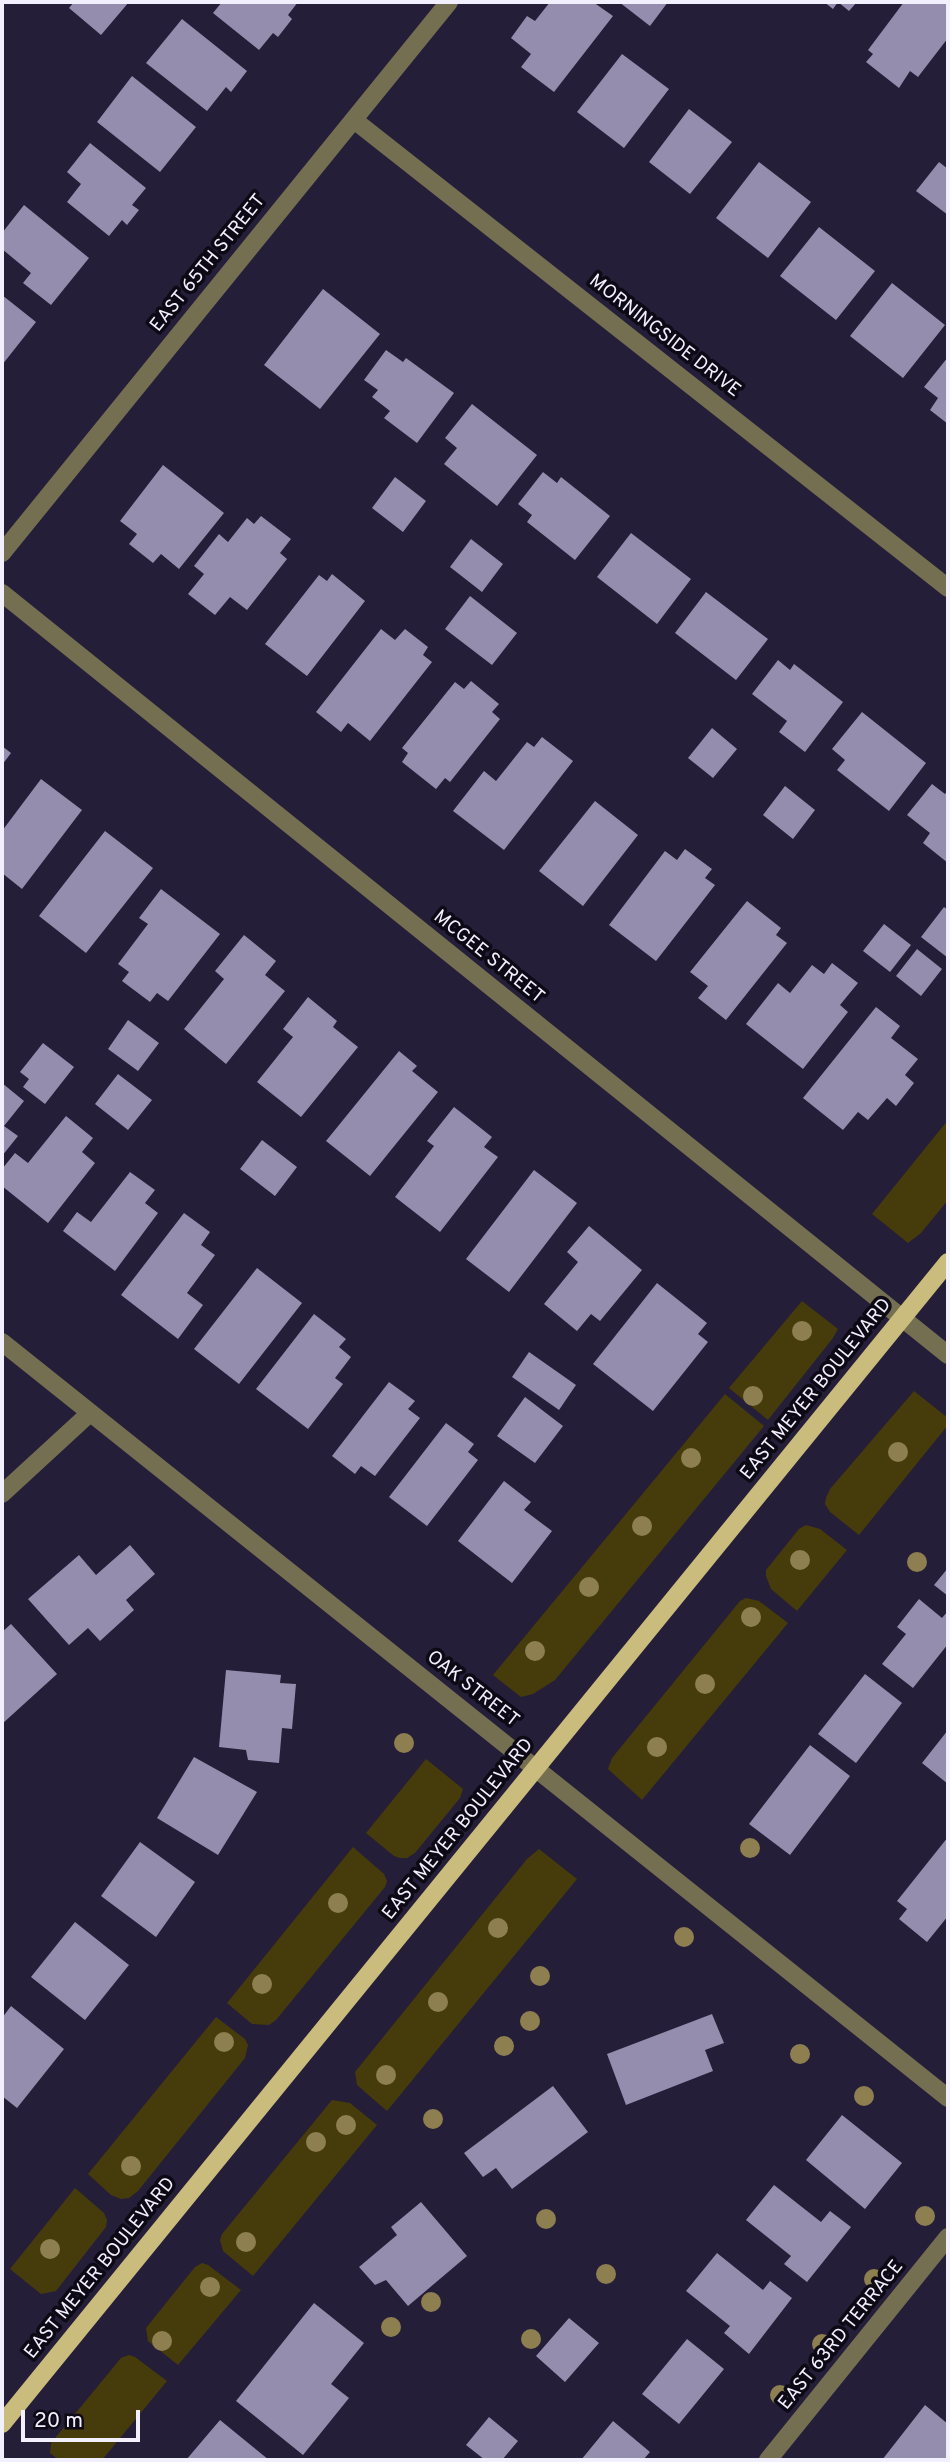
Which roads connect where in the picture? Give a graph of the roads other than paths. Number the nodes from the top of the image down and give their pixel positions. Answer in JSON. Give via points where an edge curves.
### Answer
{"nodes":[{"id":1,"x":449,"y":2,"type":"edge"},
{"id":2,"x":354,"y":120,"type":"junction"},
{"id":3,"x":2,"y":553,"type":"edge"},
{"id":4,"x":948,"y":588,"type":"edge"},
{"id":5,"x":2,"y":593,"type":"edge"},
{"id":6,"x":948,"y":1262,"type":"edge"},
{"id":7,"x":902,"y":1318,"type":"junction"},
{"id":8,"x":2,"y":1342,"type":"edge"},
{"id":9,"x":948,"y":1355,"type":"edge"},
{"id":10,"x":90,"y":1413,"type":"junction"},
{"id":11,"x":2,"y":1494,"type":"edge"},
{"id":12,"x":536,"y":1768,"type":"junction"},
{"id":13,"x":948,"y":2098,"type":"edge"},
{"id":14,"x":948,"y":2237,"type":"edge"},
{"id":15,"x":2,"y":2424,"type":"edge"},
{"id":16,"x":768,"y":2460,"type":"edge"}],
"edges":[{"from":1,"to":2,"type":"street","name":"EAST 65TH STREET"},
{"from":2,"to":3,"type":"street","name":"EAST 65TH STREET"},
{"from":2,"to":4,"type":"street","name":"MORNINGSIDE DRIVE"},
{"from":5,"to":7,"type":"street","name":"MCGEE STREET"},
{"from":6,"to":7,"type":"main road","name":"EAST MEYER BOULEVARD"},
{"from":7,"to":9,"type":"street","name":"MCGEE STREET"},
{"from":7,"to":12,"type":"main road","name":"EAST MEYER BOULEVARD"},
{"from":8,"to":10,"type":"street","name":"OAK STREET"},
{"from":10,"to":11,"type":"street"},
{"from":10,"to":12,"type":"street","name":"OAK STREET"},
{"from":12,"to":13,"type":"street","name":"OAK STREET"},
{"from":12,"to":15,"type":"main road","name":"EAST MEYER BOULEVARD"},
{"from":14,"to":16,"type":"street","name":"EAST 63RD TERRACE"}]}
